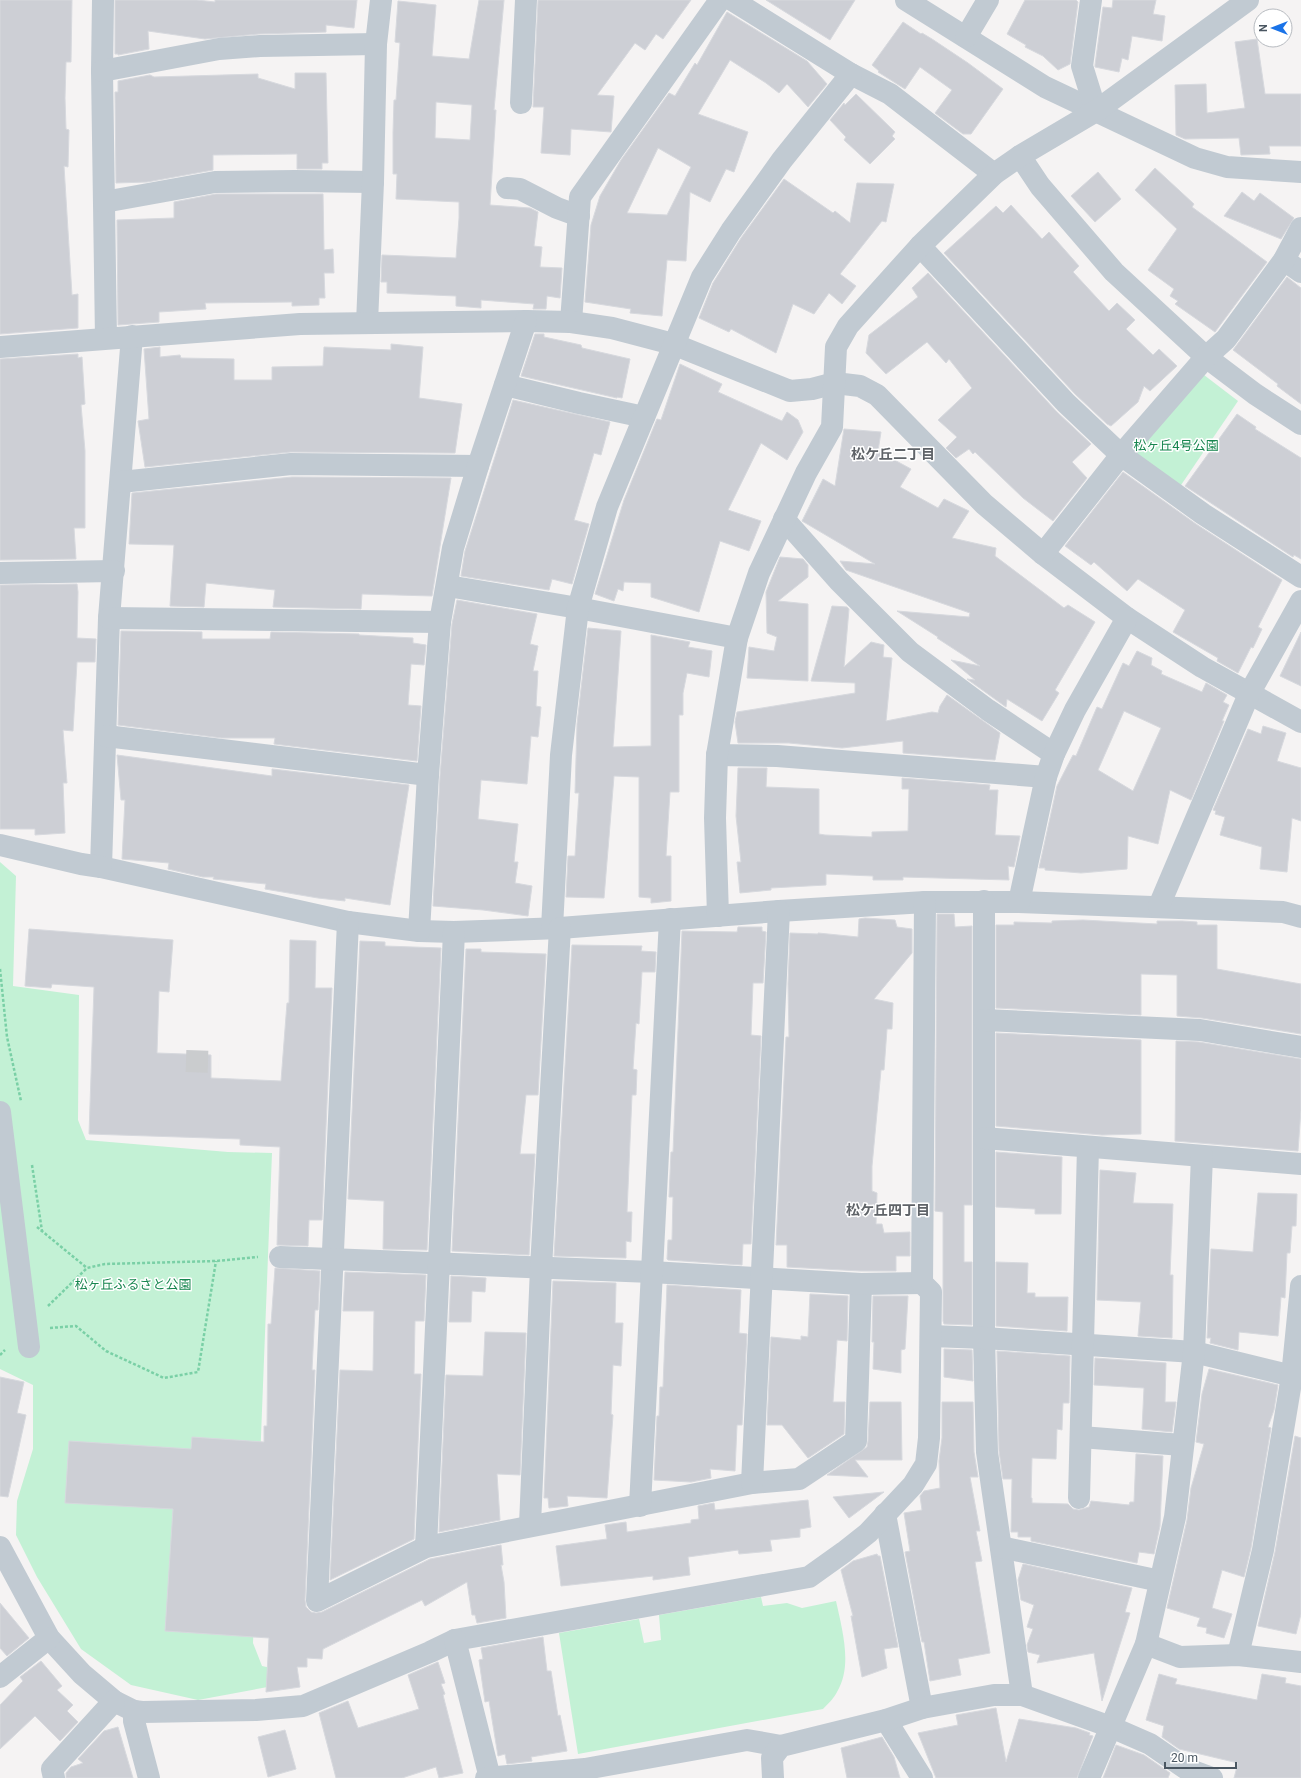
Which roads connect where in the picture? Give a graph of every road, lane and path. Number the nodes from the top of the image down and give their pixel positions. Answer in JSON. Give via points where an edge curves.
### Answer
{"nodes":[{"id":1,"x":103,"y":0,"type":"edge"},
{"id":2,"x":381,"y":0,"type":"edge"},
{"id":3,"x":526,"y":0,"type":"edge"},
{"id":4,"x":720,"y":0,"type":"edge"},
{"id":5,"x":732,"y":0,"type":"edge"},
{"id":6,"x":906,"y":0,"type":"edge"},
{"id":7,"x":988,"y":0,"type":"edge"},
{"id":8,"x":1091,"y":0,"type":"edge"},
{"id":9,"x":1248,"y":0,"type":"edge"},
{"id":10,"x":966,"y":37,"type":"junction"},
{"id":11,"x":376,"y":44,"type":"junction"},
{"id":12,"x":102,"y":71,"type":"junction"},
{"id":13,"x":851,"y":74,"type":"junction"},
{"id":14,"x":521,"y":103,"type":"dead end"},
{"id":15,"x":1096,"y":111,"type":"junction"},
{"id":16,"x":1020,"y":156,"type":"junction"},
{"id":17,"x":1301,"y":172,"type":"edge"},
{"id":18,"x":994,"y":174,"type":"junction"},
{"id":19,"x":373,"y":182,"type":"junction"},
{"id":20,"x":507,"y":188,"type":"dead end"},
{"id":21,"x":104,"y":202,"type":"junction"},
{"id":22,"x":579,"y":216,"type":"junction"},
{"id":23,"x":1301,"y":228,"type":"edge"},
{"id":24,"x":920,"y":246,"type":"junction"},
{"id":25,"x":1292,"y":266,"type":"edge"},
{"id":26,"x":526,"y":321,"type":"junction"},
{"id":27,"x":571,"y":322,"type":"junction"},
{"id":28,"x":367,"y":323,"type":"junction"},
{"id":29,"x":132,"y":336,"type":"junction"},
{"id":30,"x":106,"y":338,"type":"junction"},
{"id":31,"x":673,"y":344,"type":"junction"},
{"id":32,"x":0,"y":347,"type":"edge"},
{"id":33,"x":1206,"y":357,"type":"junction"},
{"id":34,"x":835,"y":383,"type":"junction"},
{"id":35,"x":505,"y":385,"type":"junction"},
{"id":36,"x":644,"y":417,"type":"junction"},
{"id":37,"x":1301,"y":424,"type":"edge"},
{"id":38,"x":1121,"y":455,"type":"junction"},
{"id":39,"x":478,"y":466,"type":"junction"},
{"id":40,"x":121,"y":482,"type":"junction"},
{"id":41,"x":784,"y":519,"type":"junction"},
{"id":42,"x":1043,"y":554,"type":"junction"},
{"id":43,"x":114,"y":571,"type":"junction"},
{"id":44,"x":0,"y":573,"type":"edge"},
{"id":45,"x":1301,"y":577,"type":"edge"},
{"id":46,"x":448,"y":586,"type":"junction"},
{"id":47,"x":1301,"y":601,"type":"edge"},
{"id":48,"x":578,"y":608,"type":"junction"},
{"id":49,"x":109,"y":618,"type":"junction"},
{"id":50,"x":1127,"y":618,"type":"junction"},
{"id":51,"x":440,"y":622,"type":"junction"},
{"id":52,"x":737,"y":638,"type":"junction"},
{"id":53,"x":1249,"y":694,"type":"junction"},
{"id":54,"x":1301,"y":722,"type":"edge"},
{"id":55,"x":106,"y":736,"type":"junction"},
{"id":56,"x":1054,"y":754,"type":"junction"},
{"id":57,"x":717,"y":755,"type":"junction"},
{"id":58,"x":428,"y":775,"type":"junction"},
{"id":59,"x":1046,"y":777,"type":"junction"},
{"id":60,"x":0,"y":845,"type":"edge"},
{"id":61,"x":101,"y":867,"type":"junction"},
{"id":62,"x":984,"y":901,"type":"junction"},
{"id":63,"x":925,"y":902,"type":"junction"},
{"id":64,"x":1019,"y":902,"type":"junction"},
{"id":65,"x":1159,"y":906,"type":"junction"},
{"id":66,"x":779,"y":911,"type":"junction"},
{"id":67,"x":718,"y":916,"type":"junction"},
{"id":68,"x":1301,"y":917,"type":"edge"},
{"id":69,"x":670,"y":918,"type":"junction"},
{"id":70,"x":348,"y":922,"type":"junction"},
{"id":71,"x":556,"y":928,"type":"junction"},
{"id":72,"x":418,"y":931,"type":"junction"},
{"id":73,"x":454,"y":932,"type":"junction"},
{"id":74,"x":0,"y":969,"type":"edge"},
{"id":75,"x":984,"y":1020,"type":"junction"},
{"id":76,"x":7,"y":1037,"type":"dead end"},
{"id":77,"x":1301,"y":1047,"type":"edge"},
{"id":78,"x":0,"y":1112,"type":"edge"},
{"id":79,"x":984,"y":1138,"type":"junction"},
{"id":80,"x":1088,"y":1147,"type":"junction"},
{"id":81,"x":1202,"y":1156,"type":"junction"},
{"id":82,"x":1301,"y":1164,"type":"edge"},
{"id":83,"x":11,"y":1206,"type":"junction"},
{"id":84,"x":280,"y":1257,"type":"joint"},
{"id":85,"x":332,"y":1259,"type":"junction"},
{"id":86,"x":216,"y":1261,"type":"junction"},
{"id":87,"x":438,"y":1264,"type":"junction"},
{"id":88,"x":86,"y":1268,"type":"junction"},
{"id":89,"x":542,"y":1268,"type":"junction"},
{"id":90,"x":651,"y":1272,"type":"junction"},
{"id":91,"x":762,"y":1279,"type":"junction"},
{"id":92,"x":922,"y":1283,"type":"junction"},
{"id":93,"x":861,"y":1284,"type":"junction"},
{"id":94,"x":1301,"y":1286,"type":"edge"},
{"id":95,"x":931,"y":1336,"type":"junction"},
{"id":96,"x":984,"y":1338,"type":"junction"},
{"id":97,"x":27,"y":1339,"type":"junction"},
{"id":98,"x":1084,"y":1344,"type":"junction"},
{"id":99,"x":1194,"y":1352,"type":"junction"},
{"id":100,"x":1297,"y":1377,"type":"edge"},
{"id":101,"x":1081,"y":1437,"type":"junction"},
{"id":102,"x":1182,"y":1445,"type":"junction"},
{"id":103,"x":752,"y":1483,"type":"junction"},
{"id":104,"x":1079,"y":1498,"type":"dead end"},
{"id":105,"x":640,"y":1506,"type":"junction"},
{"id":106,"x":885,"y":1514,"type":"junction"},
{"id":107,"x":530,"y":1526,"type":"junction"},
{"id":108,"x":426,"y":1546,"type":"junction"},
{"id":109,"x":1001,"y":1546,"type":"junction"},
{"id":110,"x":0,"y":1547,"type":"edge"},
{"id":111,"x":8,"y":1577,"type":"edge"},
{"id":112,"x":1160,"y":1581,"type":"junction"},
{"id":113,"x":49,"y":1638,"type":"junction"},
{"id":114,"x":455,"y":1640,"type":"junction"},
{"id":115,"x":1146,"y":1644,"type":"junction"},
{"id":116,"x":1238,"y":1655,"type":"junction"},
{"id":117,"x":1301,"y":1662,"type":"edge"},
{"id":118,"x":2,"y":1672,"type":"edge"},
{"id":119,"x":1022,"y":1695,"type":"junction"},
{"id":120,"x":114,"y":1701,"type":"junction"},
{"id":121,"x":922,"y":1708,"type":"junction"},
{"id":122,"x":134,"y":1711,"type":"junction"},
{"id":123,"x":886,"y":1720,"type":"junction"},
{"id":124,"x":1111,"y":1727,"type":"junction"},
{"id":125,"x":782,"y":1746,"type":"junction"},
{"id":126,"x":54,"y":1778,"type":"edge"},
{"id":127,"x":149,"y":1778,"type":"edge"},
{"id":128,"x":489,"y":1778,"type":"edge"},
{"id":129,"x":773,"y":1778,"type":"edge"},
{"id":130,"x":922,"y":1778,"type":"edge"},
{"id":131,"x":1089,"y":1778,"type":"edge"},
{"id":132,"x":1212,"y":1778,"type":"edge"}],
"edges":[{"from":1,"to":12,"type":"street"},
{"from":2,"to":11,"type":"street"},
{"from":3,"to":14,"type":"street"},
{"from":4,"to":22,"type":"street","via":[[580,198]]},
{"from":5,"to":13,"type":"street"},
{"from":6,"to":10,"type":"street"},
{"from":7,"to":10,"type":"street"},
{"from":8,"to":15,"type":"street","via":[[1082,66]]},
{"from":9,"to":15,"type":"street"},
{"from":10,"to":15,"type":"street","via":[[1045,88]]},
{"from":11,"to":12,"type":"street","via":[[219,49]]},
{"from":11,"to":19,"type":"street"},
{"from":12,"to":21,"type":"street"},
{"from":13,"to":18,"type":"street","via":[[890,94]]},
{"from":13,"to":31,"type":"street","via":[[782,160],[731,231],[702,278]]},
{"from":15,"to":16,"type":"street"},
{"from":15,"to":17,"type":"street","via":[[1195,158],[1227,167]]},
{"from":16,"to":18,"type":"street"},
{"from":16,"to":33,"type":"street","via":[[1040,186],[1114,272]]},
{"from":18,"to":24,"type":"street"},
{"from":19,"to":21,"type":"street","via":[[215,182]]},
{"from":19,"to":28,"type":"street"},
{"from":20,"to":22,"type":"street","via":[[520,189]]},
{"from":21,"to":30,"type":"street"},
{"from":22,"to":27,"type":"street"},
{"from":23,"to":25,"type":"street"},
{"from":24,"to":34,"type":"street","via":[[848,326],[836,347]]},
{"from":24,"to":38,"type":"street","via":[[1066,403]]},
{"from":25,"to":33,"type":"street","via":[[1226,339]]},
{"from":26,"to":27,"type":"street"},
{"from":26,"to":28,"type":"street"},
{"from":26,"to":35,"type":"street"},
{"from":27,"to":31,"type":"street","via":[[612,328]]},
{"from":28,"to":29,"type":"street","via":[[300,324]]},
{"from":29,"to":30,"type":"street"},
{"from":29,"to":40,"type":"street"},
{"from":30,"to":32,"type":"street"},
{"from":31,"to":34,"type":"street","via":[[790,391]]},
{"from":31,"to":36,"type":"street"},
{"from":33,"to":37,"type":"street"},
{"from":33,"to":38,"type":"street"},
{"from":34,"to":41,"type":"street","via":[[832,427]]},
{"from":34,"to":42,"type":"street","via":[[860,386],[877,395],[984,504]]},
{"from":35,"to":36,"type":"street"},
{"from":35,"to":39,"type":"street"},
{"from":36,"to":48,"type":"street","via":[[607,507]]},
{"from":38,"to":42,"type":"street"},
{"from":38,"to":45,"type":"street","via":[[1203,514]]},
{"from":39,"to":40,"type":"street","via":[[291,464]]},
{"from":39,"to":46,"type":"street","via":[[453,548]]},
{"from":40,"to":43,"type":"street"},
{"from":41,"to":52,"type":"street","via":[[759,573]]},
{"from":41,"to":56,"type":"street","via":[[839,581],[910,652],[988,710]]},
{"from":42,"to":50,"type":"street"},
{"from":43,"to":44,"type":"street"},
{"from":43,"to":49,"type":"street"},
{"from":46,"to":48,"type":"street"},
{"from":46,"to":51,"type":"street"},
{"from":47,"to":53,"type":"street"},
{"from":48,"to":52,"type":"street"},
{"from":48,"to":71,"type":"street","via":[[561,755]]},
{"from":49,"to":51,"type":"street"},
{"from":49,"to":55,"type":"street"},
{"from":50,"to":53,"type":"street"},
{"from":50,"to":56,"type":"street","via":[[1075,710]]},
{"from":51,"to":58,"type":"street"},
{"from":52,"to":57,"type":"street"},
{"from":53,"to":54,"type":"street"},
{"from":53,"to":65,"type":"street"},
{"from":55,"to":58,"type":"street"},
{"from":55,"to":61,"type":"street"},
{"from":56,"to":59,"type":"street"},
{"from":57,"to":59,"type":"street","via":[[777,756]]},
{"from":57,"to":67,"type":"street","via":[[714,818]]},
{"from":58,"to":72,"type":"street"},
{"from":59,"to":64,"type":"street"},
{"from":60,"to":61,"type":"street"},
{"from":61,"to":70,"type":"street"},
{"from":62,"to":63,"type":"street"},
{"from":62,"to":64,"type":"street"},
{"from":62,"to":75,"type":"street"},
{"from":63,"to":66,"type":"street"},
{"from":63,"to":92,"type":"street"},
{"from":64,"to":65,"type":"street"},
{"from":65,"to":68,"type":"street","via":[[1283,912]]},
{"from":66,"to":67,"type":"street"},
{"from":66,"to":91,"type":"street"},
{"from":67,"to":69,"type":"street"},
{"from":69,"to":71,"type":"street"},
{"from":69,"to":90,"type":"street"},
{"from":70,"to":72,"type":"street"},
{"from":70,"to":85,"type":"street"},
{"from":71,"to":73,"type":"street"},
{"from":71,"to":89,"type":"street"},
{"from":72,"to":73,"type":"street"},
{"from":73,"to":87,"type":"street"},
{"from":74,"to":76,"type":"path"},
{"from":75,"to":77,"type":"street","via":[[1200,1030]]},
{"from":75,"to":79,"type":"street"},
{"from":78,"to":83,"type":"street"},
{"from":79,"to":80,"type":"street"},
{"from":79,"to":96,"type":"street"},
{"from":80,"to":81,"type":"street"},
{"from":80,"to":98,"type":"street"},
{"from":81,"to":82,"type":"street"},
{"from":81,"to":99,"type":"street"},
{"from":83,"to":88,"type":"path"},
{"from":83,"to":97,"type":"street"},
{"from":84,"to":85,"type":"street"},
{"from":84,"to":86,"type":"path"},
{"from":85,"to":87,"type":"street"},
{"from":85,"to":108,"type":"street","via":[[317,1601]]},
{"from":86,"to":88,"type":"path","via":[[104,1264]]},
{"from":86,"to":97,"type":"path","via":[[198,1372],[164,1378],[106,1351],[76,1326]]},
{"from":87,"to":89,"type":"street"},
{"from":87,"to":108,"type":"street"},
{"from":88,"to":97,"type":"path"},
{"from":89,"to":90,"type":"street"},
{"from":89,"to":107,"type":"street"},
{"from":90,"to":91,"type":"street"},
{"from":90,"to":105,"type":"street"},
{"from":91,"to":93,"type":"street"},
{"from":91,"to":103,"type":"street"},
{"from":92,"to":93,"type":"street"},
{"from":92,"to":95,"type":"street","via":[[931,1292]]},
{"from":93,"to":103,"type":"street","via":[[856,1441],[799,1479]]},
{"from":94,"to":100,"type":"street"},
{"from":95,"to":96,"type":"street"},
{"from":95,"to":106,"type":"street","via":[[930,1438],[926,1464],[913,1485]]},
{"from":96,"to":98,"type":"street"},
{"from":96,"to":109,"type":"street","via":[[987,1452]]},
{"from":98,"to":99,"type":"street"},
{"from":98,"to":101,"type":"street"},
{"from":99,"to":100,"type":"street"},
{"from":99,"to":102,"type":"street"},
{"from":100,"to":116,"type":"street","via":[[1264,1550]]},
{"from":101,"to":102,"type":"street"},
{"from":101,"to":104,"type":"street"},
{"from":102,"to":112,"type":"street","via":[[1175,1517]]},
{"from":103,"to":105,"type":"street"},
{"from":105,"to":107,"type":"street"},
{"from":106,"to":114,"type":"street","via":[[868,1533],[809,1577]]},
{"from":106,"to":121,"type":"street"},
{"from":107,"to":108,"type":"street"},
{"from":109,"to":112,"type":"street"},
{"from":109,"to":119,"type":"street"},
{"from":110,"to":111,"type":"street"},
{"from":111,"to":113,"type":"street"},
{"from":112,"to":115,"type":"street"},
{"from":113,"to":118,"type":"street"},
{"from":113,"to":120,"type":"street","via":[[82,1674]]},
{"from":114,"to":122,"type":"street","via":[[303,1706],[256,1710]]},
{"from":114,"to":128,"type":"street"},
{"from":115,"to":116,"type":"street","via":[[1180,1657]]},
{"from":115,"to":124,"type":"street"},
{"from":116,"to":117,"type":"street"},
{"from":119,"to":121,"type":"street","via":[[994,1695]]},
{"from":119,"to":124,"type":"street"},
{"from":120,"to":122,"type":"street"},
{"from":120,"to":126,"type":"street","via":[[52,1769]]},
{"from":121,"to":123,"type":"street"},
{"from":122,"to":127,"type":"street","via":[[134,1721]]},
{"from":123,"to":125,"type":"street"},
{"from":123,"to":130,"type":"street"},
{"from":124,"to":131,"type":"street"},
{"from":124,"to":132,"type":"street","via":[[1150,1744],[1185,1768]]},
{"from":125,"to":128,"type":"street","via":[[747,1740],[585,1769]]},
{"from":125,"to":129,"type":"street","via":[[772,1758]]}]}
